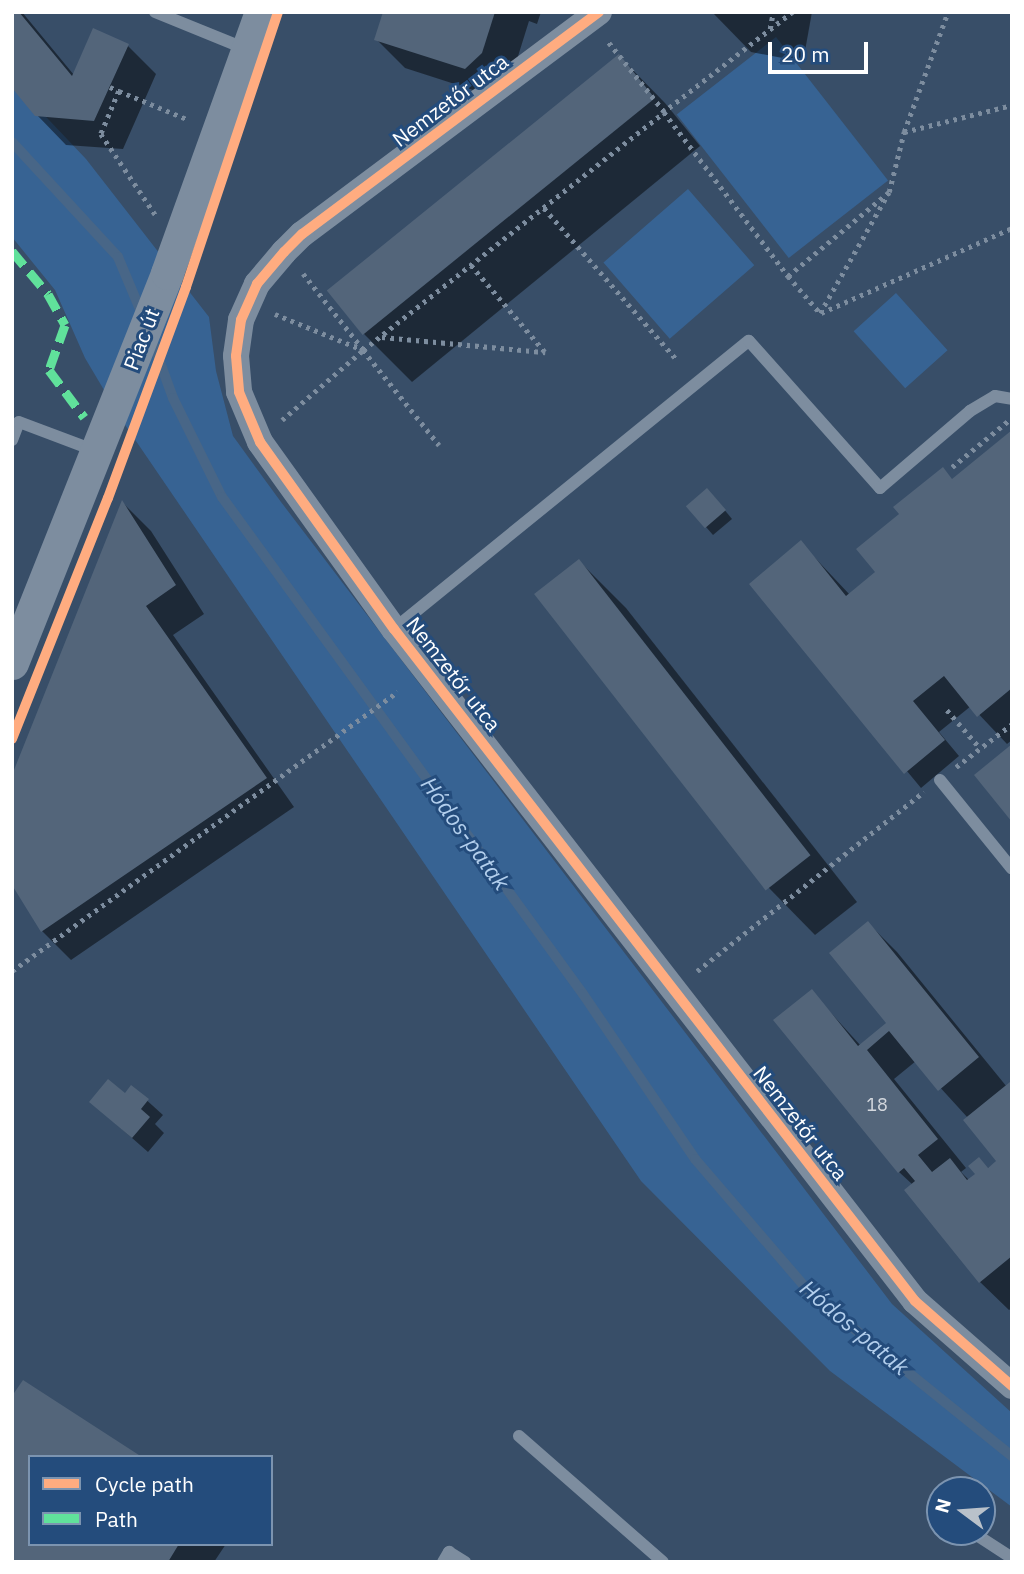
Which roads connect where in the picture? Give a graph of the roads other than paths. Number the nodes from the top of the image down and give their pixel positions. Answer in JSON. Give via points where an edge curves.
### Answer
{"nodes":[{"id":1,"x":155,"y":12,"type":"edge"},
{"id":2,"x":261,"y":12,"type":"edge"},
{"id":3,"x":601,"y":24,"type":"edge"},
{"id":4,"x":248,"y":50,"type":"junction"},
{"id":5,"x":1012,"y":399,"type":"edge"},
{"id":6,"x":12,"y":440,"type":"edge"},
{"id":7,"x":97,"y":452,"type":"junction"},
{"id":8,"x":394,"y":629,"type":"junction"},
{"id":9,"x":12,"y":663,"type":"edge"},
{"id":10,"x":940,"y":780,"type":"road end"},
{"id":11,"x":1012,"y":869,"type":"edge"},
{"id":12,"x":1012,"y":1386,"type":"edge"},
{"id":13,"x":519,"y":1436,"type":"dead end"},
{"id":14,"x":994,"y":1546,"type":"edge"},
{"id":15,"x":1012,"y":1558,"type":"edge"},
{"id":16,"x":443,"y":1562,"type":"edge"},
{"id":17,"x":465,"y":1562,"type":"edge"},
{"id":18,"x":663,"y":1562,"type":"edge"}],
"edges":[{"from":1,"to":4,"type":"lane"},
{"from":2,"to":4,"type":"street","name":"Piac út"},
{"from":3,"to":8,"type":"street","name":"Nemzetőr utca","via":[[302,234],[257,284],[241,320],[236,356],[239,392],[260,443]]},
{"from":4,"to":7,"type":"street","name":"Piac út"},
{"from":5,"to":8,"type":"lane","via":[[995,396],[978,406],[880,488],[749,341]]},
{"from":6,"to":7,"type":"lane","via":[[19,422]]},
{"from":7,"to":9,"type":"street","name":"Piac út"},
{"from":8,"to":12,"type":"street","name":"Nemzetőr utca","via":[[915,1301]]},
{"from":10,"to":11,"type":"lane"},
{"from":13,"to":18,"type":"lane"},
{"from":14,"to":15,"type":"lane"},
{"from":16,"to":17,"type":"lane","via":[[449,1552]]}]}
